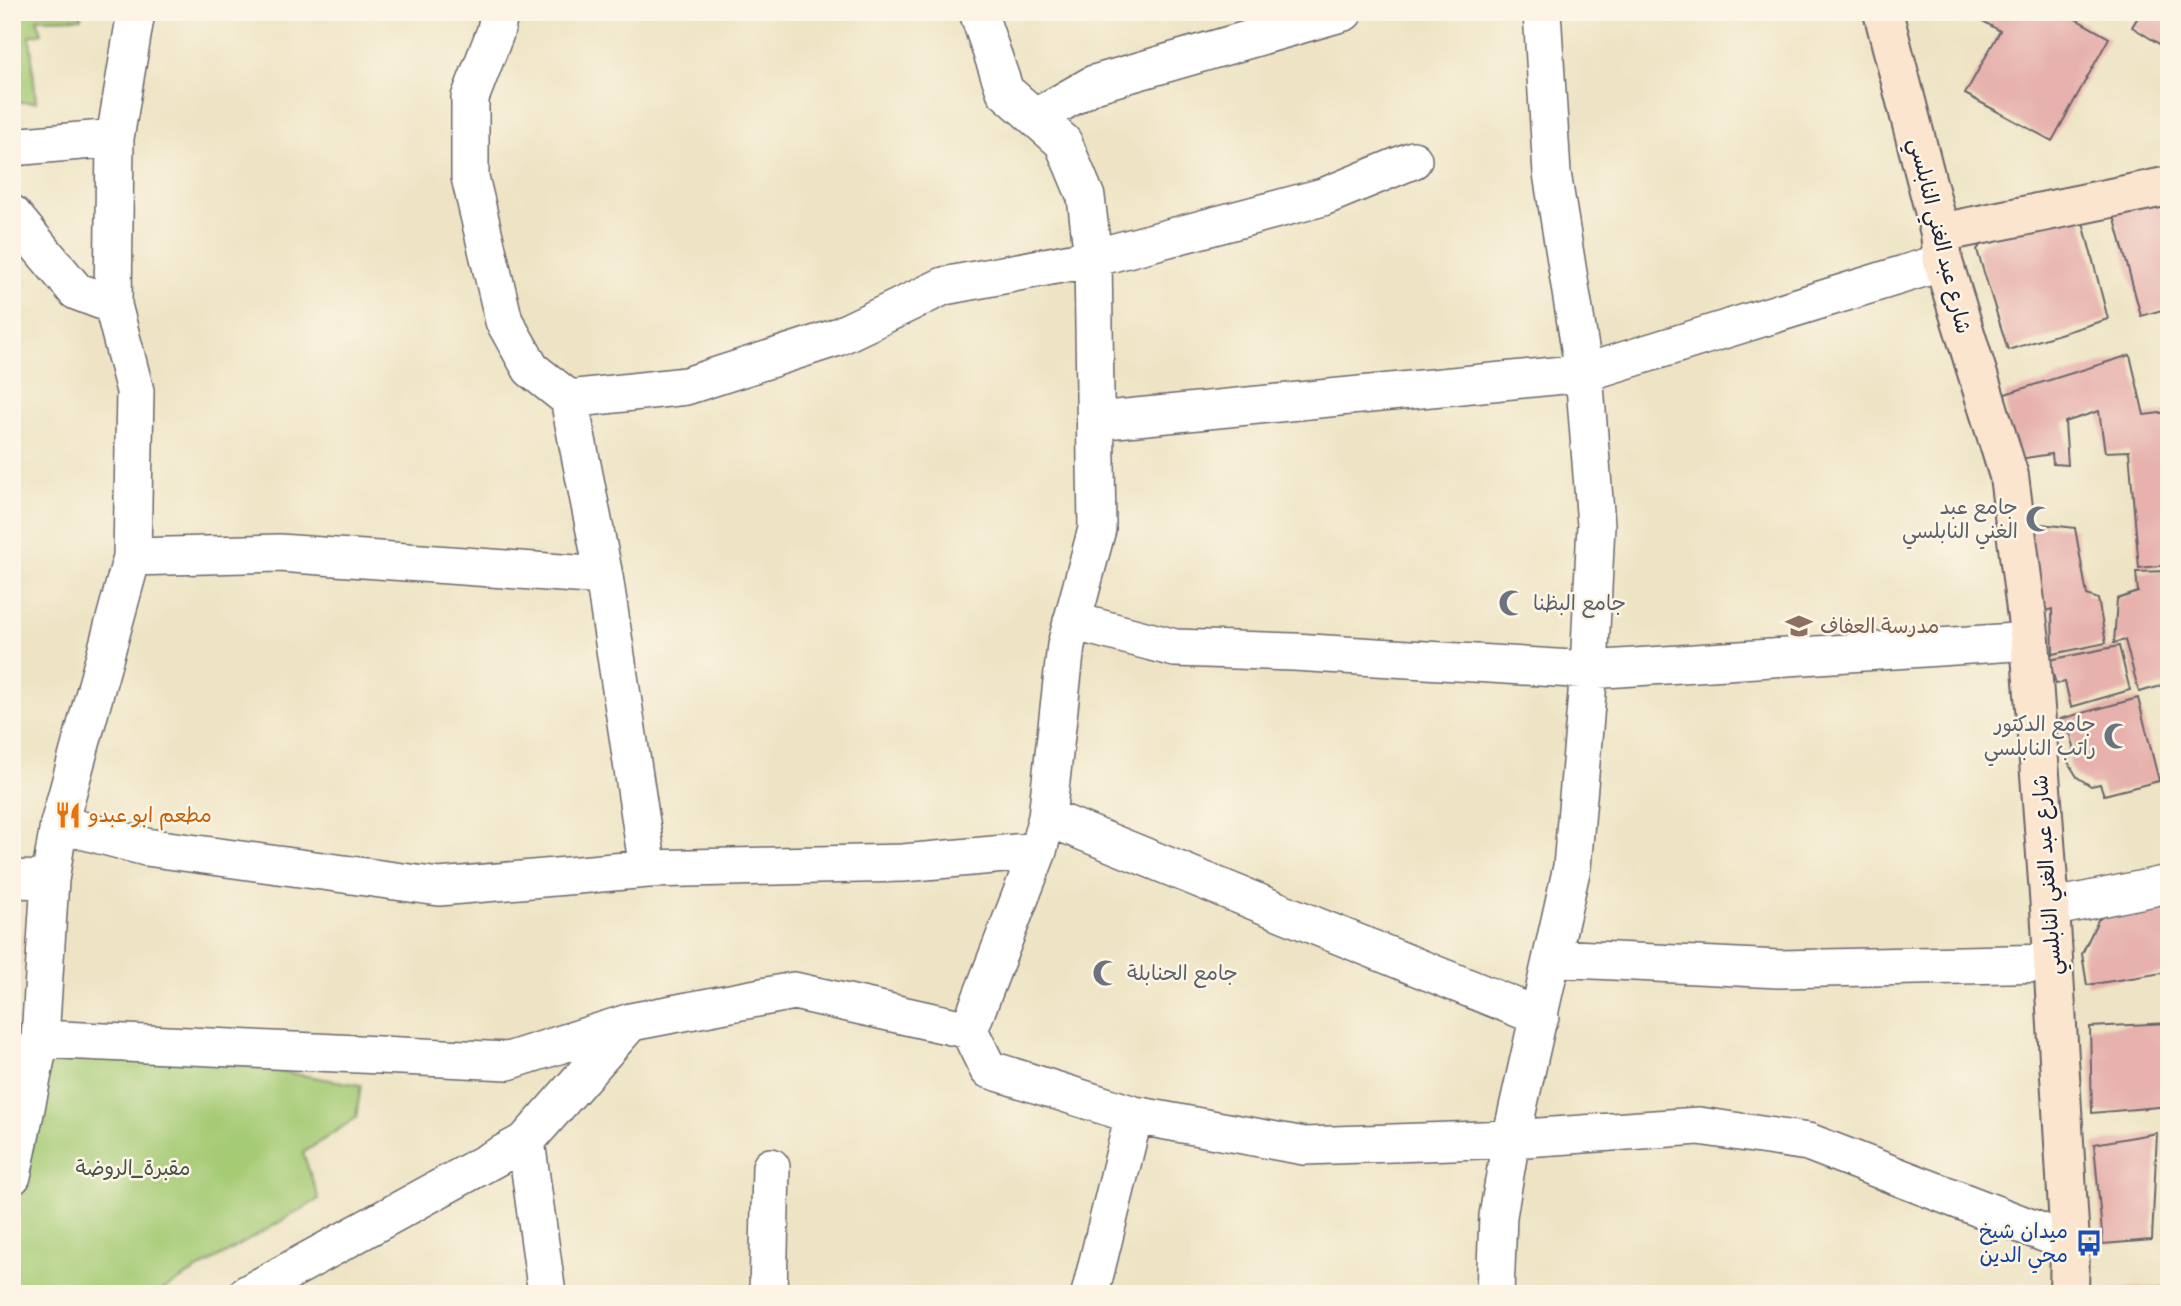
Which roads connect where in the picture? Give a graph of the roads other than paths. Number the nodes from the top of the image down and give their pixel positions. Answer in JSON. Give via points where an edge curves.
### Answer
{"nodes":[{"id":1,"x":136,"y":12,"type":"edge"},
{"id":2,"x":500,"y":12,"type":"edge"},
{"id":3,"x":978,"y":12,"type":"edge"},
{"id":4,"x":1344,"y":12,"type":"edge"},
{"id":5,"x":1542,"y":12,"type":"edge"},
{"id":6,"x":1883,"y":12,"type":"edge"},
{"id":7,"x":1036,"y":117,"type":"junction"},
{"id":8,"x":115,"y":138,"type":"junction"},
{"id":9,"x":12,"y":147,"type":"edge"},
{"id":10,"x":1413,"y":160,"type":"dead end"},
{"id":11,"x":2169,"y":186,"type":"edge"},
{"id":12,"x":12,"y":214,"type":"edge"},
{"id":13,"x":1941,"y":248,"type":"junction"},
{"id":14,"x":1093,"y":258,"type":"junction"},
{"id":15,"x":113,"y":305,"type":"junction"},
{"id":16,"x":1584,"y":373,"type":"junction"},
{"id":17,"x":569,"y":399,"type":"junction"},
{"id":18,"x":1096,"y":421,"type":"junction"},
{"id":19,"x":132,"y":557,"type":"junction"},
{"id":20,"x":604,"y":576,"type":"junction"},
{"id":21,"x":1072,"y":621,"type":"junction"},
{"id":22,"x":2030,"y":642,"type":"junction"},
{"id":23,"x":1589,"y":670,"type":"junction"},
{"id":24,"x":59,"y":824,"type":"junction"},
{"id":25,"x":1043,"y":834,"type":"junction"},
{"id":26,"x":648,"y":869,"type":"junction"},
{"id":27,"x":12,"y":879,"type":"edge"},
{"id":28,"x":50,"y":880,"type":"junction"},
{"id":29,"x":2169,"y":884,"type":"edge"},
{"id":30,"x":2050,"y":908,"type":"junction"},
{"id":31,"x":1552,"y":958,"type":"junction"},
{"id":32,"x":2053,"y":963,"type":"junction"},
{"id":33,"x":1540,"y":1017,"type":"junction"},
{"id":34,"x":631,"y":1022,"type":"junction"},
{"id":35,"x":968,"y":1030,"type":"junction"},
{"id":36,"x":40,"y":1039,"type":"junction"},
{"id":37,"x":1135,"y":1115,"type":"junction"},
{"id":38,"x":1511,"y":1139,"type":"junction"},
{"id":39,"x":526,"y":1141,"type":"junction"},
{"id":40,"x":771,"y":1167,"type":"dead end"},
{"id":41,"x":12,"y":1176,"type":"edge"},
{"id":42,"x":2070,"y":1243,"type":"junction"},
{"id":43,"x":247,"y":1294,"type":"edge"},
{"id":44,"x":547,"y":1294,"type":"edge"},
{"id":45,"x":768,"y":1294,"type":"edge"},
{"id":46,"x":1090,"y":1294,"type":"edge"},
{"id":47,"x":1495,"y":1294,"type":"edge"},
{"id":48,"x":2069,"y":1294,"type":"edge"}],
"edges":[{"from":1,"to":8,"type":"street"},
{"from":2,"to":17,"type":"street","via":[[470,98],[470,177],[504,321],[531,369]]},
{"from":3,"to":7,"type":"street","via":[[1005,91]]},
{"from":4,"to":7,"type":"street","via":[[1094,83]]},
{"from":5,"to":16,"type":"street","via":[[1552,173]]},
{"from":6,"to":13,"type":"main road","name":"شارع عبد الغني النابلسي"},
{"from":7,"to":14,"type":"street","via":[[1063,142],[1086,197]]},
{"from":8,"to":9,"type":"street"},
{"from":8,"to":15,"type":"street"},
{"from":10,"to":14,"type":"street","via":[[1323,197]]},
{"from":11,"to":13,"type":"main road"},
{"from":12,"to":15,"type":"street","via":[[76,291]]},
{"from":13,"to":16,"type":"street"},
{"from":13,"to":22,"type":"main road","name":"شارع عبد الغني النابلسي","via":[[2009,476]]},
{"from":14,"to":17,"type":"street","via":[[944,286],[835,338],[685,386]]},
{"from":14,"to":18,"type":"street"},
{"from":15,"to":19,"type":"street","via":[[135,391]]},
{"from":16,"to":18,"type":"street"},
{"from":16,"to":23,"type":"street","via":[[1596,525]]},
{"from":17,"to":20,"type":"street"},
{"from":18,"to":21,"type":"street","via":[[1097,529]]},
{"from":19,"to":20,"type":"street","via":[[279,553]]},
{"from":19,"to":24,"type":"street"},
{"from":20,"to":26,"type":"street"},
{"from":21,"to":23,"type":"street","via":[[1175,648]]},
{"from":21,"to":25,"type":"street"},
{"from":22,"to":23,"type":"street"},
{"from":22,"to":30,"type":"main road","name":"شارع عبد الغني النابلسي"},
{"from":23,"to":31,"type":"street","via":[[1572,866]]},
{"from":24,"to":26,"type":"street","via":[[146,847],[439,887]]},
{"from":24,"to":28,"type":"street"},
{"from":25,"to":26,"type":"street","via":[[903,863]]},
{"from":25,"to":33,"type":"street"},
{"from":25,"to":35,"type":"street"},
{"from":27,"to":28,"type":"street"},
{"from":28,"to":36,"type":"street"},
{"from":29,"to":30,"type":"street"},
{"from":30,"to":32,"type":"main road","name":"شارع عبد الغني النابلسي"},
{"from":31,"to":32,"type":"street","via":[[1779,969]]},
{"from":31,"to":33,"type":"street"},
{"from":32,"to":42,"type":"main road","name":"شارع عبد الغني النابلسي"},
{"from":33,"to":38,"type":"street"},
{"from":34,"to":35,"type":"street","via":[[794,991]]},
{"from":34,"to":36,"type":"street","via":[[508,1061]]},
{"from":34,"to":39,"type":"street"},
{"from":35,"to":37,"type":"street","via":[[988,1069]]},
{"from":36,"to":41,"type":"street"},
{"from":37,"to":38,"type":"street","via":[[1304,1146]]},
{"from":37,"to":46,"type":"street"},
{"from":38,"to":42,"type":"street","via":[[1699,1126],[1808,1142]]},
{"from":38,"to":47,"type":"street","via":[[1498,1216]]},
{"from":39,"to":43,"type":"street"},
{"from":39,"to":44,"type":"street"},
{"from":40,"to":45,"type":"street"},
{"from":42,"to":48,"type":"main road","name":"شارع عبد الغني النابلسي"}]}
